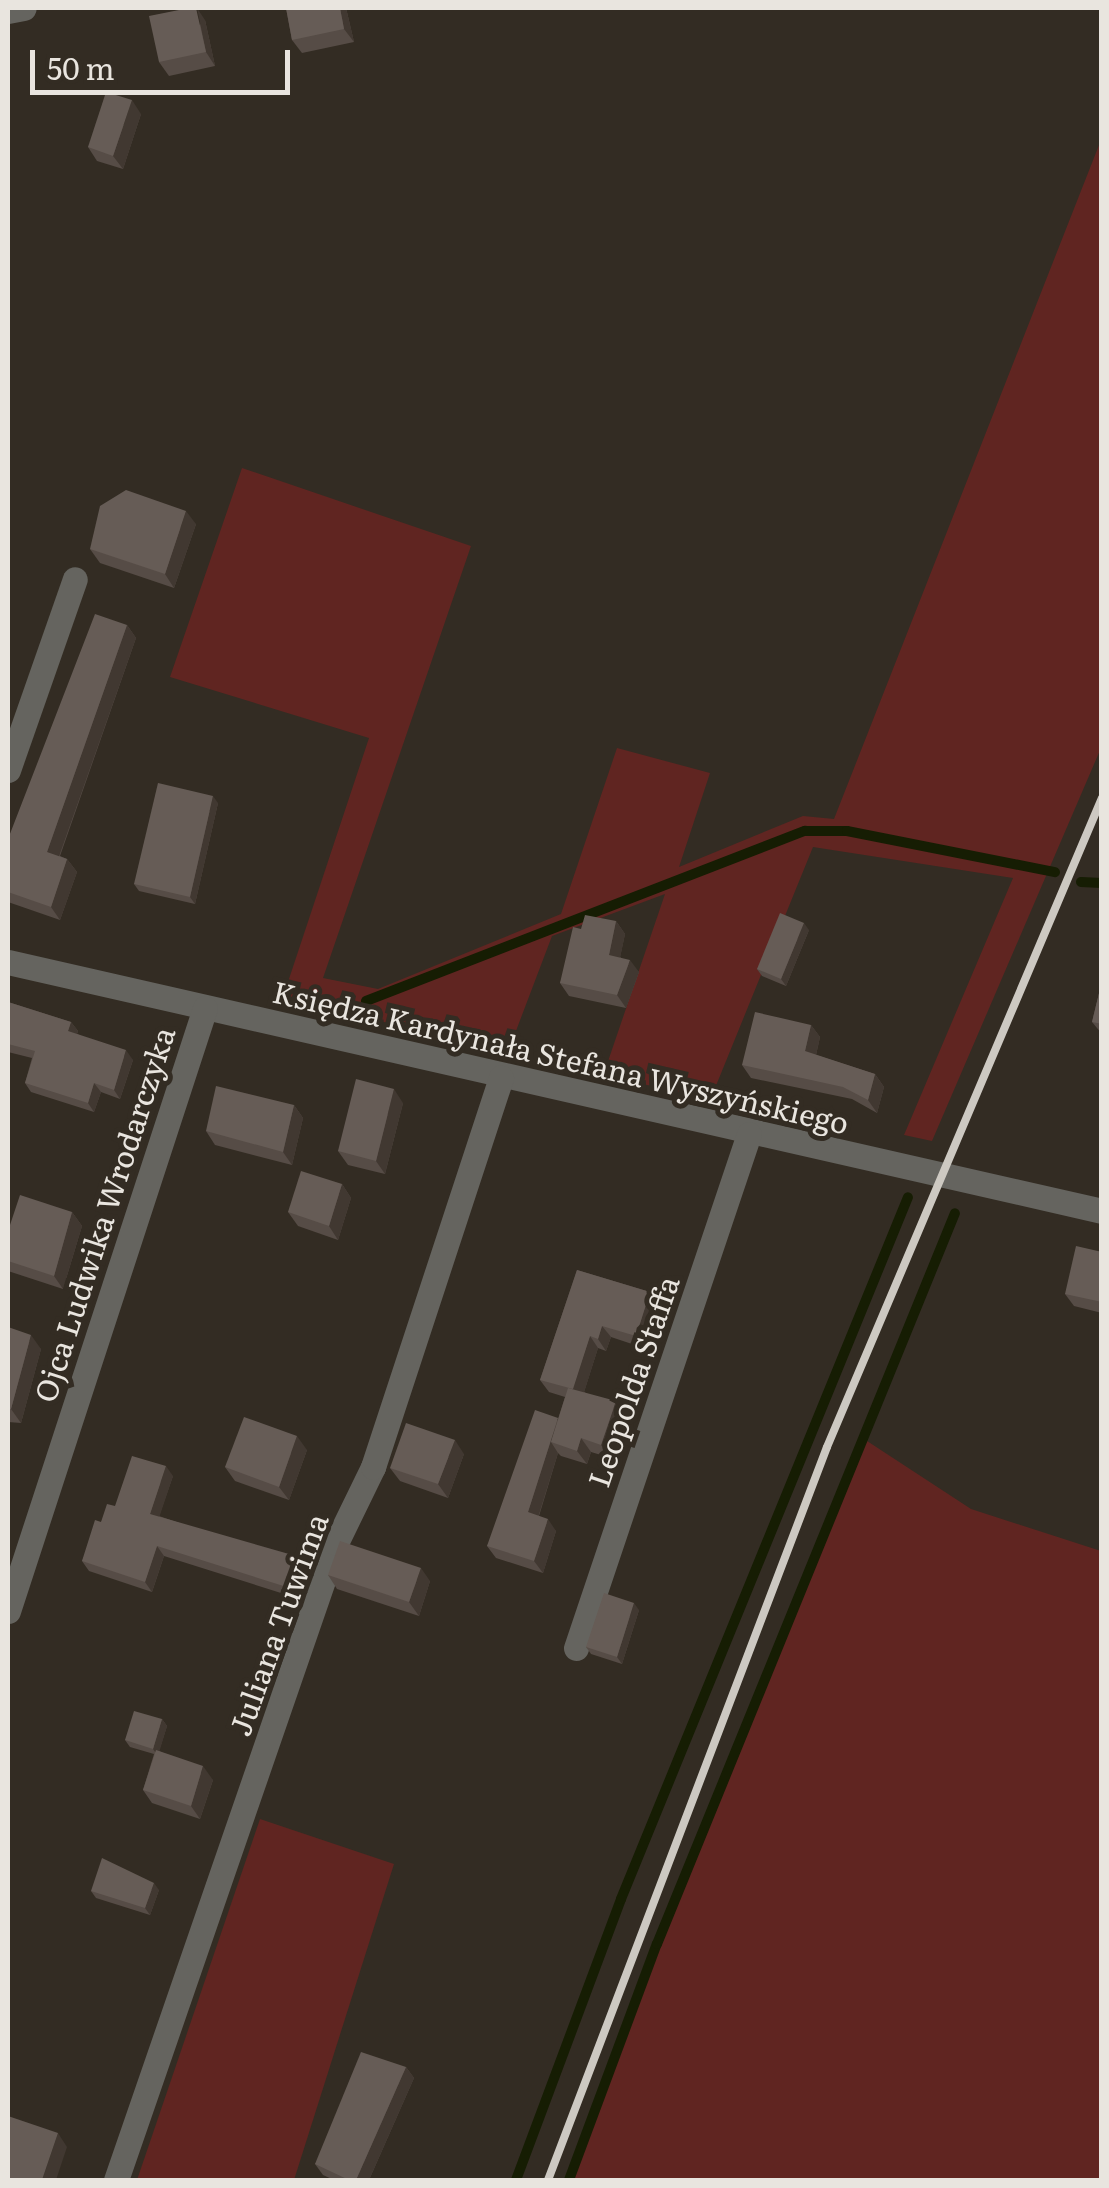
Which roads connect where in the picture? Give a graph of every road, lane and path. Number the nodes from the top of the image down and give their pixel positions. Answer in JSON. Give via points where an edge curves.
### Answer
{"nodes":[{"id":1,"x":24,"y":8,"type":"edge"},
{"id":2,"x":8,"y":10,"type":"edge"},
{"id":3,"x":75,"y":579,"type":"dead end"},
{"id":4,"x":8,"y":770,"type":"edge"},
{"id":5,"x":8,"y":962,"type":"edge"},
{"id":6,"x":205,"y":1008,"type":"junction"},
{"id":7,"x":501,"y":1078,"type":"junction"},
{"id":8,"x":749,"y":1134,"type":"junction"},
{"id":9,"x":1102,"y":1211,"type":"edge"},
{"id":10,"x":8,"y":1611,"type":"edge"},
{"id":11,"x":576,"y":1648,"type":"dead end"},
{"id":12,"x":116,"y":2180,"type":"edge"}],
"edges":[{"from":1,"to":2,"type":"street"},
{"from":3,"to":4,"type":"street"},
{"from":5,"to":6,"type":"street","name":"Księdza Kardynała Stefana Wyszyńskiego"},
{"from":6,"to":7,"type":"street","name":"Księdza Kardynała Stefana Wyszyńskiego"},
{"from":6,"to":10,"type":"street","name":"Ojca Ludwika Wrodarczyka"},
{"from":7,"to":8,"type":"street","name":"Księdza Kardynała Stefana Wyszyńskiego"},
{"from":7,"to":12,"type":"street","name":"Juliana Tuwima","via":[[373,1467],[336,1543]]},
{"from":8,"to":9,"type":"street","name":"Księdza Kardynała Stefana Wyszyńskiego"},
{"from":8,"to":11,"type":"street","name":"Leopolda Staffa"}]}
